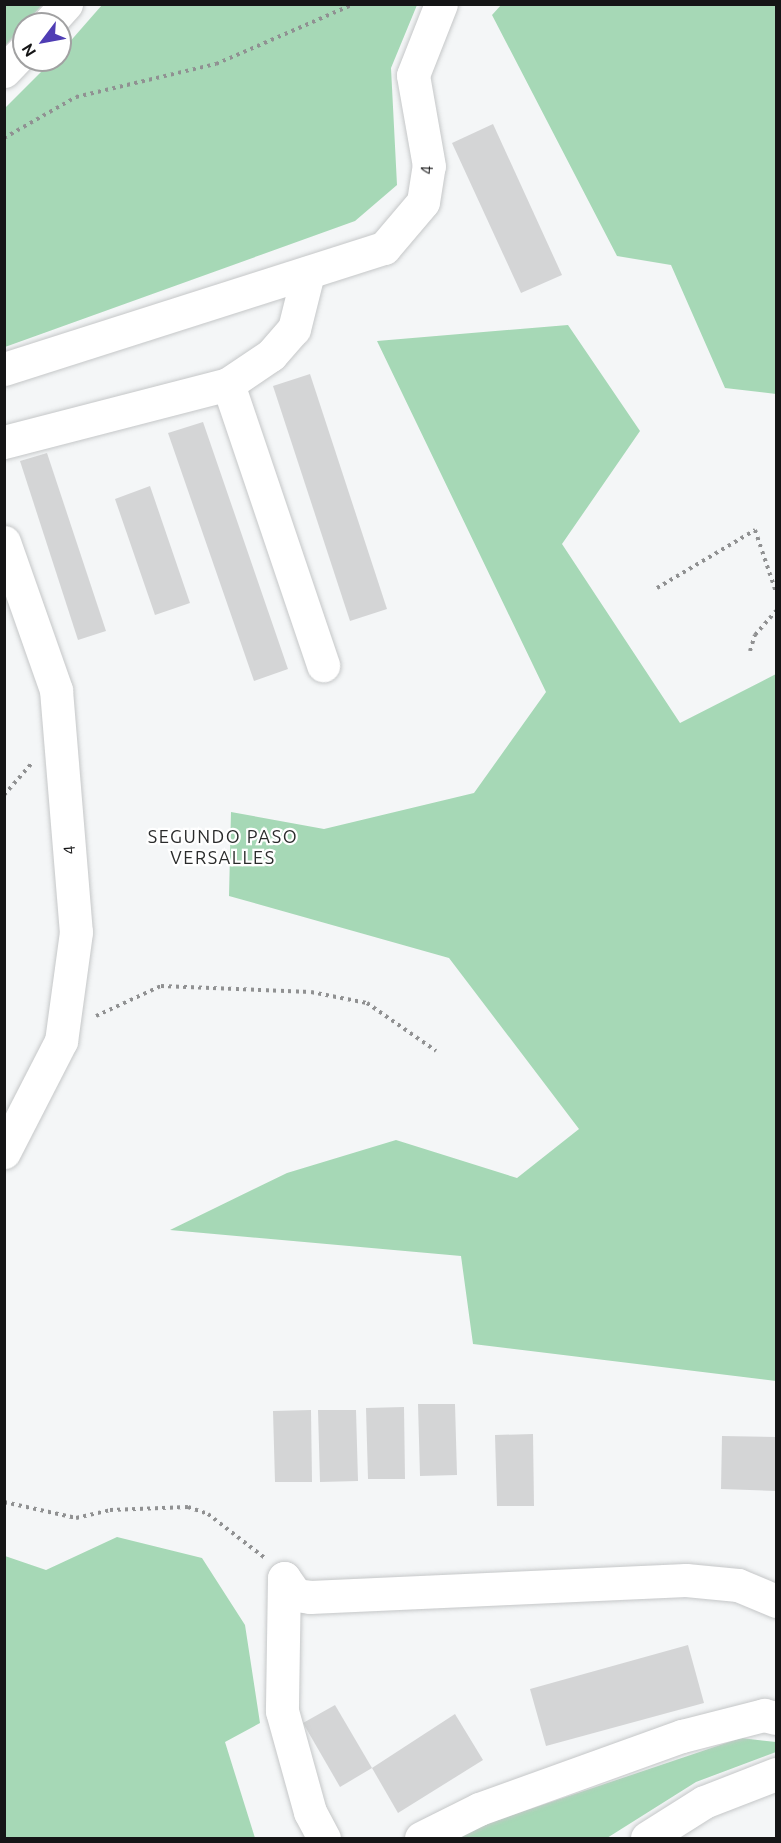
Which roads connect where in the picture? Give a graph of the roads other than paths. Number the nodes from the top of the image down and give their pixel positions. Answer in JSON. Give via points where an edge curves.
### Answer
{"nodes":[{"id":1,"x":441,"y":4,"type":"edge"},
{"id":2,"x":308,"y":273,"type":"junction"},
{"id":3,"x":4,"y":369,"type":"edge"},
{"id":4,"x":228,"y":384,"type":"junction"},
{"id":5,"x":4,"y":442,"type":"edge"},
{"id":6,"x":4,"y":542,"type":"edge"},
{"id":7,"x":323,"y":665,"type":"dead end"},
{"id":8,"x":4,"y":1152,"type":"edge"},
{"id":9,"x":777,"y":1601,"type":"edge"},
{"id":10,"x":777,"y":1718,"type":"edge"},
{"id":11,"x":777,"y":1774,"type":"edge"},
{"id":12,"x":324,"y":1839,"type":"edge"},
{"id":13,"x":421,"y":1839,"type":"edge"},
{"id":14,"x":647,"y":1839,"type":"edge"}],
"edges":[{"from":1,"to":2,"type":"street","name":"4","via":[[413,75],[429,166],[423,202],[384,248]]},
{"from":2,"to":3,"type":"street","name":"4"},
{"from":2,"to":4,"type":"street","via":[[294,330],[271,355]]},
{"from":4,"to":5,"type":"street"},
{"from":4,"to":7,"type":"street"},
{"from":6,"to":8,"type":"street","name":"4","via":[[56,690],[76,932],[61,1041]]},
{"from":9,"to":12,"type":"street","via":[[738,1585],[686,1580],[310,1597],[296,1595],[284,1578],[282,1710],[310,1812]]},
{"from":10,"to":13,"type":"street","via":[[764,1715],[682,1736],[479,1809]]},
{"from":11,"to":14,"type":"street","via":[[704,1802]]}]}
